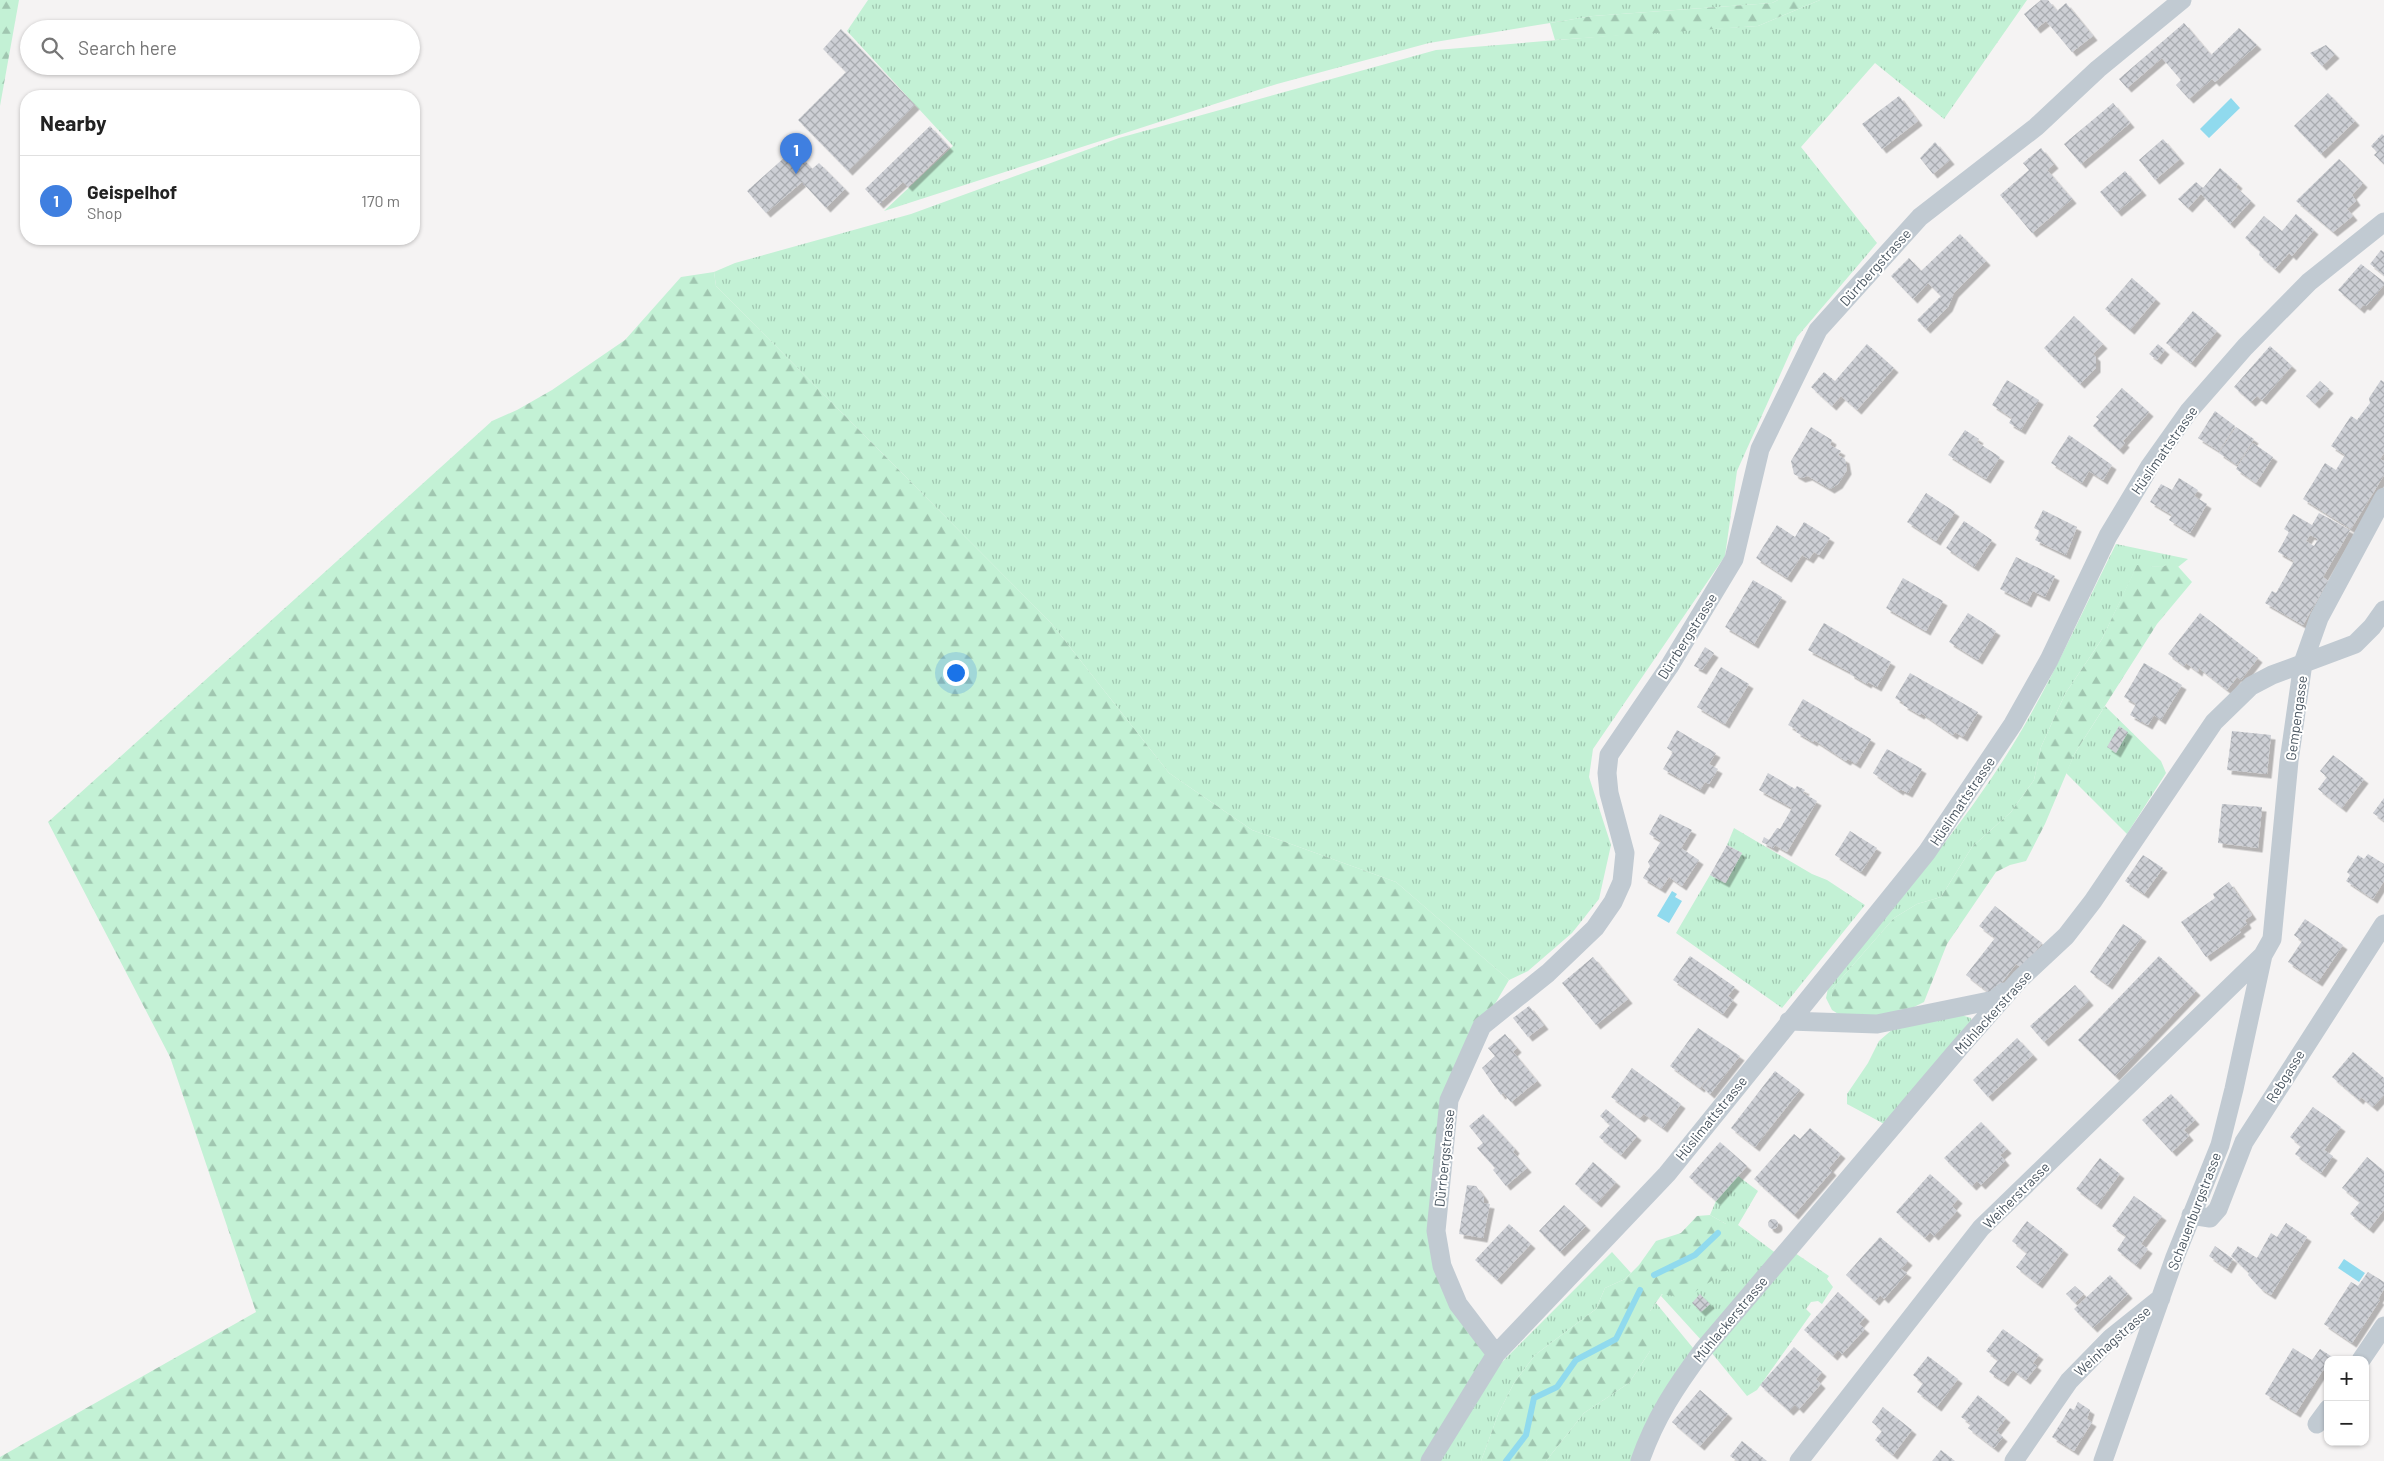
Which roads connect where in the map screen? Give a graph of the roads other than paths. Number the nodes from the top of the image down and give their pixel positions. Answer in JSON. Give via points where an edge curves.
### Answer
{"nodes":[{"id":1,"x":2182,"y":0,"type":"edge"},
{"id":2,"x":2384,"y":222,"type":"edge"},
{"id":3,"x":2384,"y":497,"type":"edge"},
{"id":4,"x":2384,"y":610,"type":"edge"},
{"id":5,"x":2303,"y":663,"type":"junction"},
{"id":6,"x":2384,"y":924,"type":"edge"},
{"id":7,"x":2263,"y":955,"type":"junction"},
{"id":8,"x":2020,"y":979,"type":"junction"},
{"id":9,"x":1789,"y":1021,"type":"junction"},
{"id":10,"x":2191,"y":1215,"type":"junction"},
{"id":11,"x":2161,"y":1298,"type":"junction"},
{"id":12,"x":2384,"y":1326,"type":"edge"},
{"id":13,"x":1496,"y":1354,"type":"junction"},
{"id":14,"x":2364,"y":1356,"type":"edge"},
{"id":15,"x":1430,"y":1461,"type":"edge"},
{"id":16,"x":1640,"y":1461,"type":"edge"},
{"id":17,"x":1799,"y":1461,"type":"edge"},
{"id":18,"x":2014,"y":1461,"type":"edge"},
{"id":19,"x":2103,"y":1461,"type":"edge"}],
"edges":[{"from":1,"to":13,"type":"street","name":"Dürrbergstrasse","via":[[2098,69],[2036,127],[1920,218],[1818,330],[1760,449],[1734,559],[1668,668],[1609,755],[1609,793],[1625,853],[1622,882],[1613,902],[1595,928],[1548,973],[1482,1026],[1449,1100],[1436,1231],[1442,1266],[1458,1304]]},
{"from":2,"to":9,"type":"street","name":"Hüslimattstrasse","via":[[2310,282],[2245,347],[2189,411],[2150,466],[2108,536],[2049,660],[1973,786],[1927,852]]},
{"from":3,"to":5,"type":"street","name":"Gempengasse","via":[[2319,618]]},
{"from":4,"to":5,"type":"street","name":"Mühlackerstrasse","via":[[2355,644]]},
{"from":5,"to":7,"type":"street","name":"Gempengasse","via":[[2289,761],[2272,940]]},
{"from":5,"to":8,"type":"street","name":"Mühlackerstrasse","via":[[2251,686],[2214,722],[2066,936]]},
{"from":6,"to":10,"type":"street","name":"Rebgasse","via":[[2244,1142],[2218,1209],[2210,1218]]},
{"from":7,"to":10,"type":"street","name":"Schauenburgstrasse","via":[[2220,1145]]},
{"from":7,"to":17,"type":"street","name":"Weiherstrasse","via":[[1981,1228]]},
{"from":8,"to":9,"type":"street","via":[[1994,1000],[1877,1024]]},
{"from":8,"to":16,"type":"street","name":"Mühlackerstrasse","via":[[1703,1350],[1674,1388],[1650,1431]]},
{"from":9,"to":13,"type":"street","name":"Hüslimattstrasse","via":[[1667,1174]]},
{"from":10,"to":11,"type":"street","name":"Schauenburgstrasse"},
{"from":11,"to":18,"type":"street","name":"Weinhagstrasse","via":[[2111,1338],[2070,1381]]},
{"from":11,"to":19,"type":"street","name":"Schauenburgstrasse"},
{"from":12,"to":14,"type":"street"},
{"from":13,"to":15,"type":"street","name":"Hüslimattstrasse"}]}
